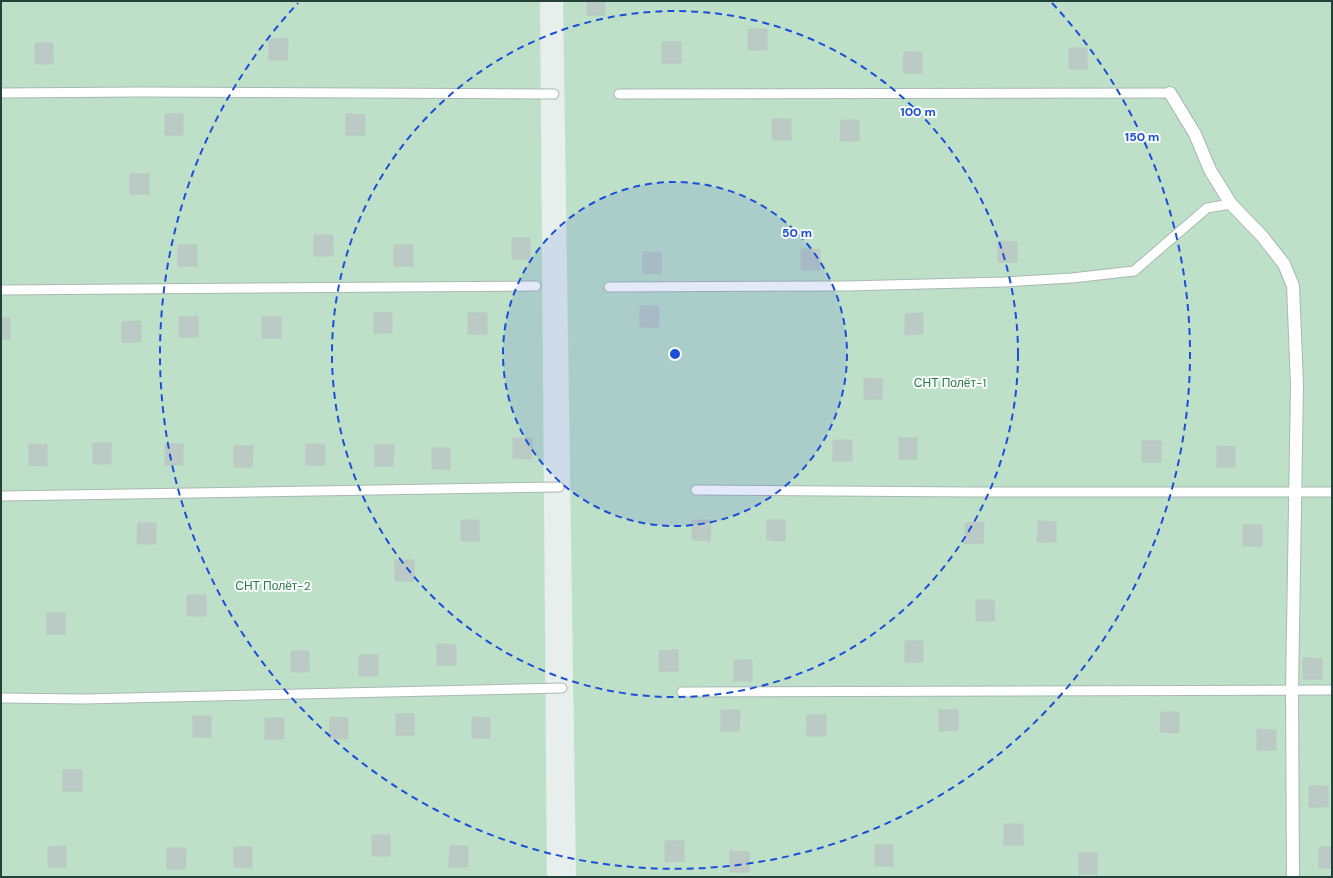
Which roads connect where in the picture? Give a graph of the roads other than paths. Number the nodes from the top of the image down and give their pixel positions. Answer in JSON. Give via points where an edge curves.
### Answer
{"nodes":[{"id":1,"x":1,"y":93,"type":"edge"},
{"id":2,"x":1170,"y":93,"type":"joint"},
{"id":3,"x":554,"y":94,"type":"dead end"},
{"id":4,"x":619,"y":94,"type":"dead end"},
{"id":5,"x":1232,"y":204,"type":"junction"},
{"id":6,"x":536,"y":286,"type":"dead end"},
{"id":7,"x":609,"y":287,"type":"dead end"},
{"id":8,"x":1,"y":290,"type":"edge"},
{"id":9,"x":559,"y":488,"type":"dead end"},
{"id":10,"x":696,"y":490,"type":"dead end"},
{"id":11,"x":1332,"y":492,"type":"edge"},
{"id":12,"x":1294,"y":493,"type":"junction"},
{"id":13,"x":1,"y":496,"type":"edge"},
{"id":14,"x":562,"y":688,"type":"dead end"},
{"id":15,"x":1292,"y":690,"type":"junction"},
{"id":16,"x":1332,"y":690,"type":"edge"},
{"id":17,"x":682,"y":692,"type":"dead end"},
{"id":18,"x":1,"y":698,"type":"edge"},
{"id":19,"x":1293,"y":877,"type":"edge"}],
"edges":[{"from":1,"to":3,"type":"lane"},
{"from":2,"to":4,"type":"lane"},
{"from":2,"to":5,"type":"street","via":[[1195,134],[1210,170]]},
{"from":5,"to":7,"type":"lane","via":[[1207,208],[1134,271],[1004,282],[847,286]]},
{"from":5,"to":12,"type":"street","via":[[1284,264],[1293,286],[1297,385]]},
{"from":6,"to":8,"type":"lane"},
{"from":9,"to":13,"type":"lane"},
{"from":10,"to":12,"type":"lane"},
{"from":11,"to":12,"type":"lane"},
{"from":12,"to":15,"type":"street"},
{"from":14,"to":18,"type":"lane","via":[[84,699]]},
{"from":15,"to":16,"type":"lane"},
{"from":15,"to":17,"type":"lane"},
{"from":15,"to":19,"type":"street"}]}
